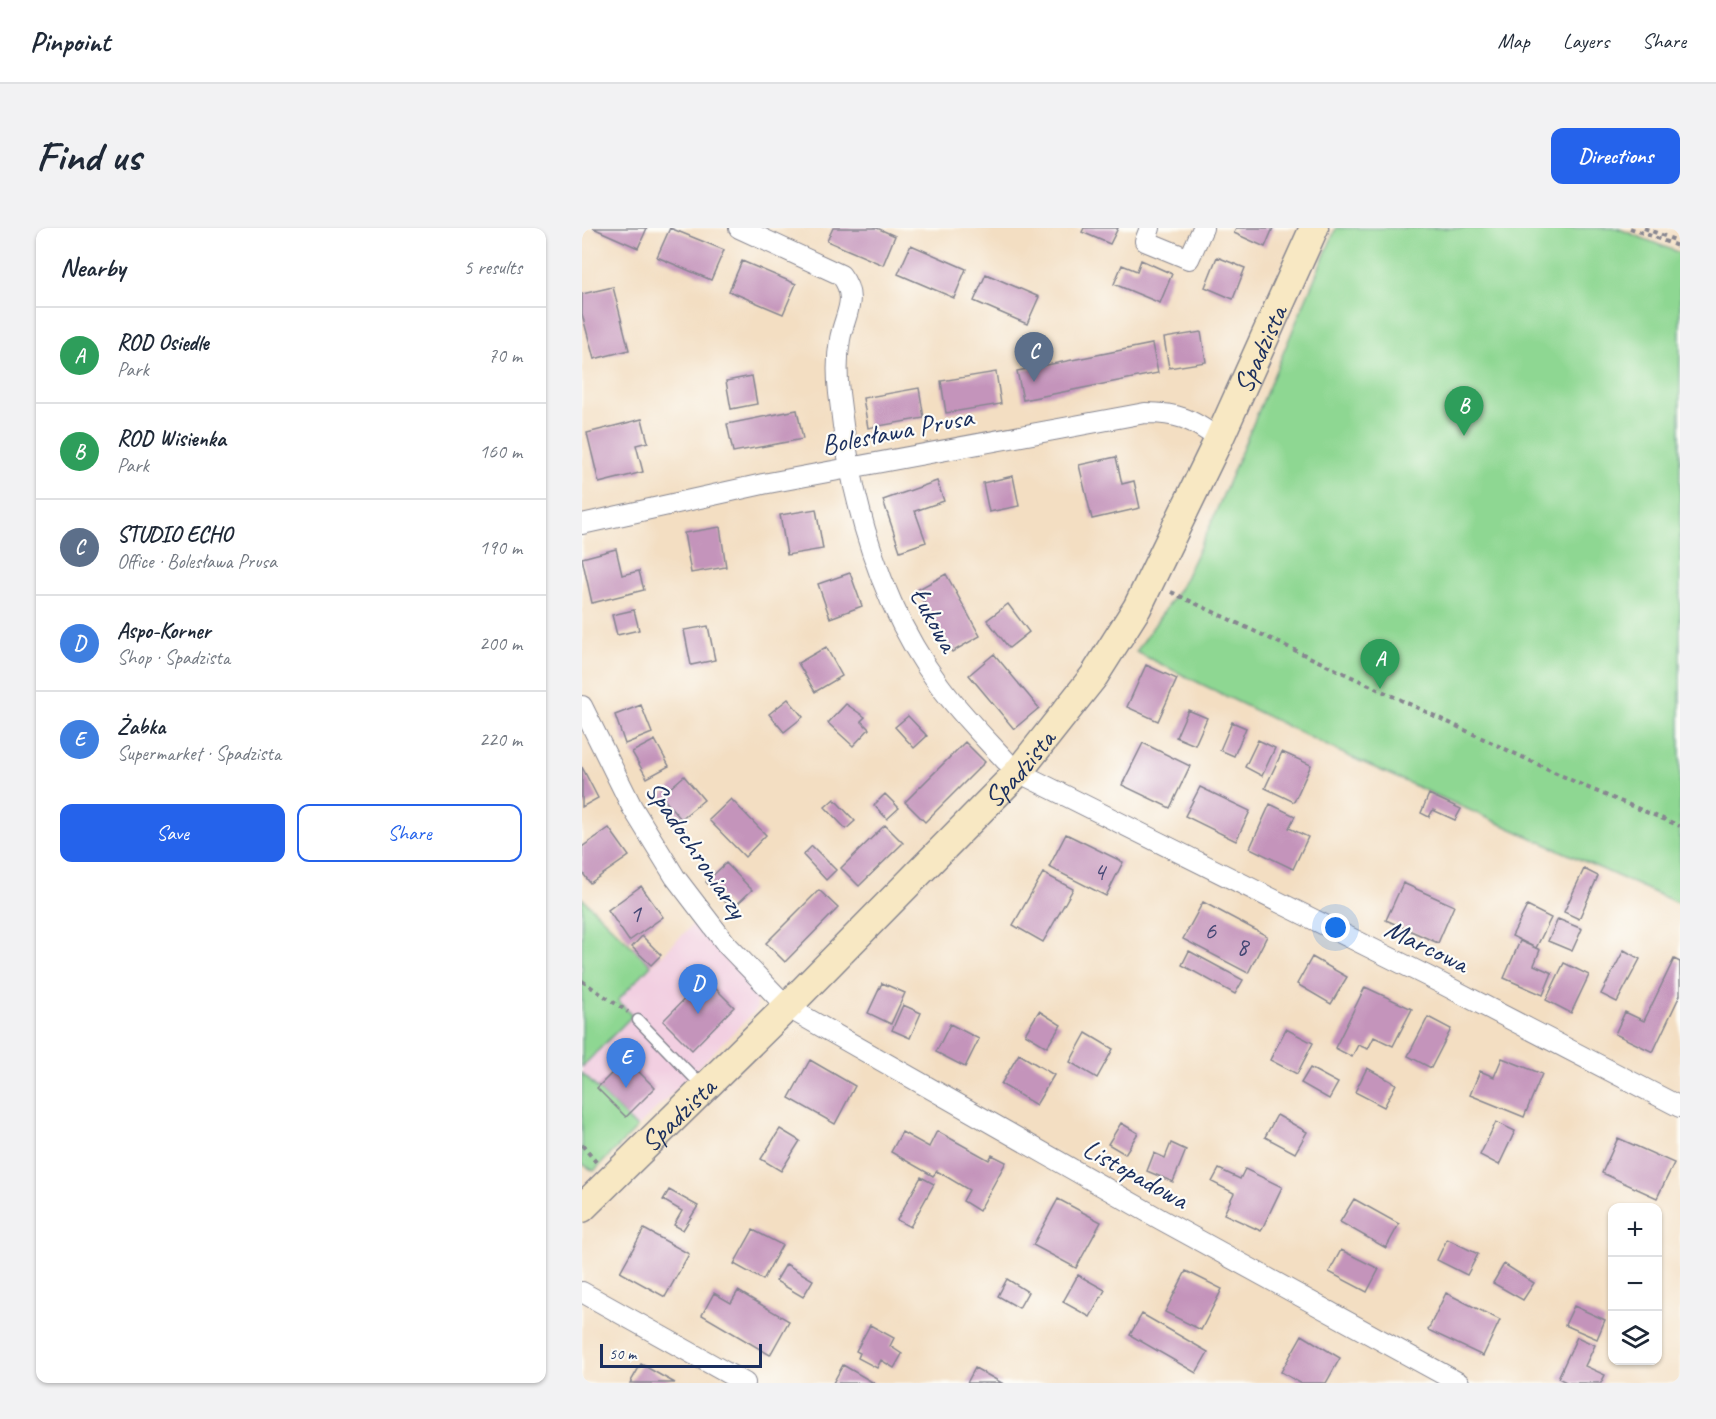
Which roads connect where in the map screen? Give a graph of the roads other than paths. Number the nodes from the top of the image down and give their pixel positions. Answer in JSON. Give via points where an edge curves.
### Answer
{"nodes":[{"id":1,"x":739,"y":228,"type":"edge"},
{"id":2,"x":1150,"y":228,"type":"edge"},
{"id":3,"x":1203,"y":228,"type":"edge"},
{"id":4,"x":1314,"y":228,"type":"edge"},
{"id":5,"x":1219,"y":439,"type":"junction"},
{"id":6,"x":848,"y":468,"type":"junction"},
{"id":7,"x":582,"y":524,"type":"edge"},
{"id":8,"x":582,"y":706,"type":"edge"},
{"id":9,"x":1018,"y":772,"type":"junction"},
{"id":10,"x":787,"y":1007,"type":"junction"},
{"id":11,"x":638,"y":1020,"type":"road end"},
{"id":12,"x":705,"y":1088,"type":"junction"},
{"id":13,"x":1680,"y":1107,"type":"edge"},
{"id":14,"x":582,"y":1208,"type":"edge"},
{"id":15,"x":582,"y":1292,"type":"edge"},
{"id":16,"x":745,"y":1383,"type":"edge"},
{"id":17,"x":1459,"y":1383,"type":"edge"}],
"edges":[{"from":1,"to":6,"type":"street","name":"Łukowa","via":[[841,275],[849,286],[851,300],[837,366]]},
{"from":2,"to":3,"type":"street","via":[[1145,241],[1189,259]]},
{"from":4,"to":5,"type":"street","name":"Spadzista"},
{"from":5,"to":6,"type":"street","name":"Bolesława Prusa","via":[[1197,423],[1171,413],[1145,413]]},
{"from":5,"to":9,"type":"street","name":"Spadzista","via":[[1137,608],[1094,676]]},
{"from":6,"to":7,"type":"street","name":"Bolesława Prusa"},
{"from":6,"to":9,"type":"street","name":"Łukowa","via":[[874,561],[910,640],[940,686]]},
{"from":8,"to":10,"type":"street","name":"Spadochroniarzy","via":[[627,797],[675,877],[728,945]]},
{"from":9,"to":10,"type":"street","name":"Spadzista"},
{"from":9,"to":13,"type":"street","name":"Marcowa"},
{"from":10,"to":12,"type":"street","name":"Spadzista"},
{"from":10,"to":17,"type":"street","name":"Listopadowa","via":[[1160,1220]]},
{"from":11,"to":12,"type":"lane"},
{"from":12,"to":14,"type":"street","name":"Spadzista"},
{"from":15,"to":16,"type":"street"}]}
